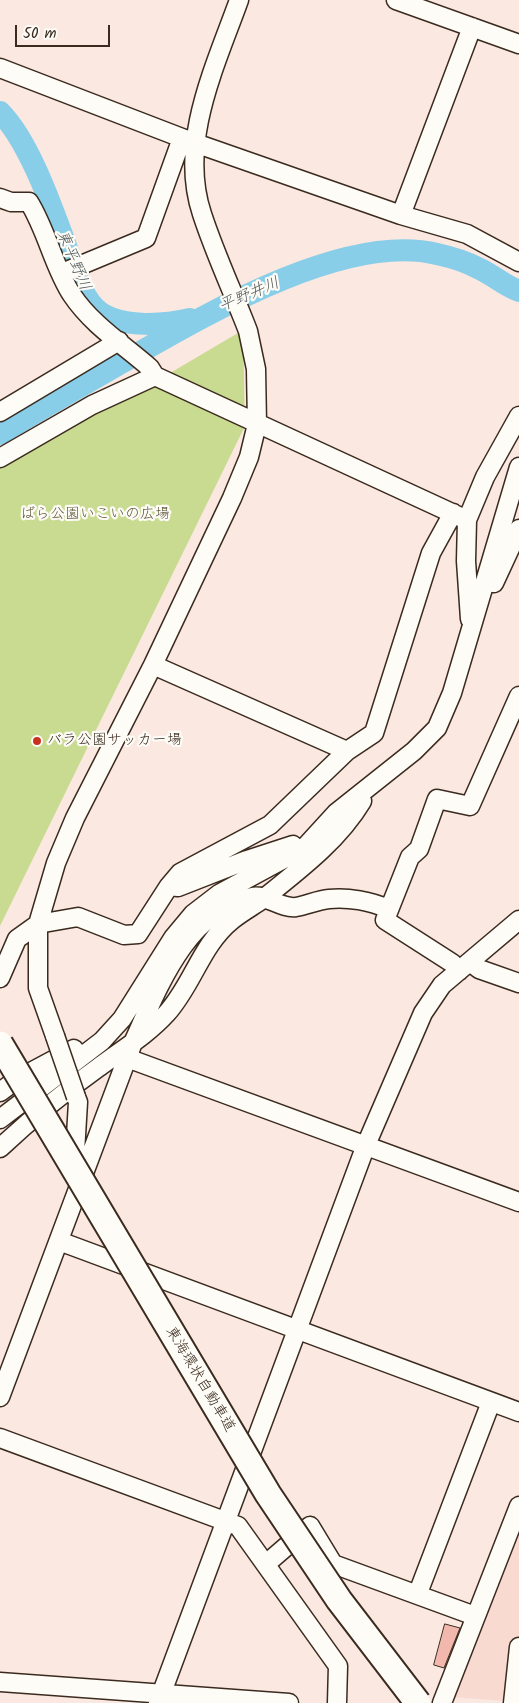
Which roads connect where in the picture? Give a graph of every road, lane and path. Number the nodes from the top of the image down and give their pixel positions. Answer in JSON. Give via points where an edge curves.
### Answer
{"nodes":[{"id":1,"x":239,"y":0,"type":"edge"},
{"id":2,"x":396,"y":0,"type":"edge"},
{"id":3,"x":472,"y":27,"type":"junction"},
{"id":4,"x":519,"y":44,"type":"edge"},
{"id":5,"x":0,"y":68,"type":"edge"},
{"id":6,"x":188,"y":141,"type":"junction"},
{"id":7,"x":0,"y":198,"type":"edge"},
{"id":8,"x":402,"y":215,"type":"junction"},
{"id":9,"x":519,"y":262,"type":"edge"},
{"id":10,"x":72,"y":270,"type":"junction"},
{"id":11,"x":120,"y":343,"type":"junction"},
{"id":12,"x":153,"y":372,"type":"junction"},
{"id":13,"x":0,"y":412,"type":"edge"},
{"id":14,"x":519,"y":416,"type":"edge"},
{"id":15,"x":257,"y":424,"type":"junction"},
{"id":16,"x":0,"y":458,"type":"edge"},
{"id":17,"x":519,"y":467,"type":"edge"},
{"id":18,"x":460,"y":517,"type":"junction"},
{"id":19,"x":519,"y":529,"type":"edge"},
{"id":20,"x":482,"y":593,"type":"junction"},
{"id":21,"x":471,"y":630,"type":"junction"},
{"id":22,"x":153,"y":665,"type":"junction"},
{"id":23,"x":519,"y":696,"type":"edge"},
{"id":24,"x":347,"y":751,"type":"junction"},
{"id":25,"x":369,"y":787,"type":"junction"},
{"id":26,"x":304,"y":848,"type":"junction"},
{"id":27,"x":169,"y":886,"type":"junction"},
{"id":28,"x":263,"y":898,"type":"junction"},
{"id":29,"x":388,"y":909,"type":"junction"},
{"id":30,"x":519,"y":920,"type":"edge"},
{"id":31,"x":38,"y":924,"type":"junction"},
{"id":32,"x":178,"y":941,"type":"junction"},
{"id":33,"x":464,"y":966,"type":"junction"},
{"id":34,"x":0,"y":978,"type":"edge"},
{"id":35,"x":519,"y":982,"type":"edge"},
{"id":36,"x":0,"y":1044,"type":"edge"},
{"id":37,"x":89,"y":1050,"type":"junction"},
{"id":38,"x":130,"y":1052,"type":"junction"},
{"id":39,"x":0,"y":1092,"type":"edge"},
{"id":40,"x":0,"y":1118,"type":"edge"},
{"id":41,"x":366,"y":1145,"type":"junction"},
{"id":42,"x":0,"y":1148,"type":"edge"},
{"id":43,"x":519,"y":1202,"type":"edge"},
{"id":44,"x":71,"y":1207,"type":"junction"},
{"id":45,"x":59,"y":1241,"type":"junction"},
{"id":46,"x":296,"y":1330,"type":"junction"},
{"id":47,"x":0,"y":1397,"type":"edge"},
{"id":48,"x":491,"y":1402,"type":"junction"},
{"id":49,"x":519,"y":1412,"type":"edge"},
{"id":50,"x":0,"y":1438,"type":"edge"},
{"id":51,"x":519,"y":1506,"type":"edge"},
{"id":52,"x":225,"y":1523,"type":"junction"},
{"id":53,"x":266,"y":1564,"type":"junction"},
{"id":54,"x":418,"y":1594,"type":"junction"},
{"id":55,"x":475,"y":1616,"type":"junction"},
{"id":56,"x":519,"y":1647,"type":"edge"},
{"id":57,"x":0,"y":1682,"type":"edge"},
{"id":58,"x":159,"y":1699,"type":"edge"},
{"id":59,"x":289,"y":1703,"type":"edge"},
{"id":60,"x":337,"y":1703,"type":"edge"},
{"id":61,"x":418,"y":1703,"type":"edge"},
{"id":62,"x":442,"y":1703,"type":"edge"},
{"id":63,"x":513,"y":1703,"type":"edge"}],
"edges":[{"from":1,"to":6,"type":"street","via":[[199,120]]},
{"from":2,"to":3,"type":"street"},
{"from":3,"to":4,"type":"street"},
{"from":3,"to":8,"type":"street"},
{"from":5,"to":6,"type":"street"},
{"from":6,"to":8,"type":"street"},
{"from":6,"to":10,"type":"street","via":[[146,238]]},
{"from":6,"to":15,"type":"street","via":[[201,213],[248,331],[256,369]]},
{"from":7,"to":10,"type":"street","via":[[29,202]]},
{"from":8,"to":9,"type":"street","via":[[467,234]]},
{"from":10,"to":11,"type":"street","via":[[71,294],[88,316]]},
{"from":11,"to":12,"type":"street"},
{"from":11,"to":13,"type":"street"},
{"from":12,"to":15,"type":"street"},
{"from":12,"to":16,"type":"street"},
{"from":14,"to":18,"type":"street"},
{"from":15,"to":18,"type":"street"},
{"from":15,"to":22,"type":"street","via":[[249,457],[232,498]]},
{"from":17,"to":20,"type":"street"},
{"from":18,"to":21,"type":"street"},
{"from":18,"to":24,"type":"street","via":[[431,553],[374,732]]},
{"from":19,"to":20,"type":"street","via":[[492,588]]},
{"from":20,"to":21,"type":"street"},
{"from":21,"to":25,"type":"street","via":[[452,693],[437,728]]},
{"from":22,"to":24,"type":"street"},
{"from":22,"to":31,"type":"street","via":[[75,818],[56,864]]},
{"from":23,"to":29,"type":"street","via":[[470,806],[437,800],[419,849],[410,857]]},
{"from":24,"to":27,"type":"street","via":[[270,826],[180,873]]},
{"from":25,"to":26,"type":"street","via":[[336,813]]},
{"from":25,"to":28,"type":"street","via":[[361,803],[319,854]]},
{"from":26,"to":27,"type":"street","via":[[291,845],[178,887]]},
{"from":26,"to":32,"type":"street","via":[[219,894],[192,914]]},
{"from":27,"to":31,"type":"street","via":[[138,934],[124,935],[78,917]]},
{"from":28,"to":29,"type":"street","via":[[294,907],[329,899],[352,899]]},
{"from":28,"to":32,"type":"street","via":[[254,896],[231,904]]},
{"from":28,"to":38,"type":"street","via":[[231,920],[207,945],[168,1012]]},
{"from":29,"to":33,"type":"street","via":[[385,920],[452,963]]},
{"from":30,"to":33,"type":"street"},
{"from":31,"to":34,"type":"street","via":[[17,940]]},
{"from":31,"to":44,"type":"street","bridge":true,"via":[[38,988],[78,1102]]},
{"from":32,"to":37,"type":"street","via":[[122,1019]]},
{"from":32,"to":38,"type":"street"},
{"from":33,"to":35,"type":"street"},
{"from":33,"to":41,"type":"street","via":[[442,985],[423,1013]]},
{"from":36,"to":61,"type":"highway","name":"東海環状自動車道","bridge":true,"via":[[268,1494],[339,1600]]},
{"from":37,"to":39,"type":"street","via":[[81,1047],[66,1052]]},
{"from":37,"to":40,"type":"street"},
{"from":38,"to":41,"type":"street"},
{"from":38,"to":42,"type":"street","via":[[107,1061],[40,1111]]},
{"from":38,"to":44,"type":"street"},
{"from":41,"to":43,"type":"street"},
{"from":41,"to":46,"type":"street"},
{"from":44,"to":45,"type":"street"},
{"from":45,"to":46,"type":"street"},
{"from":45,"to":47,"type":"street"},
{"from":46,"to":48,"type":"street"},
{"from":46,"to":52,"type":"street"},
{"from":48,"to":49,"type":"street"},
{"from":48,"to":54,"type":"street"},
{"from":50,"to":52,"type":"street"},
{"from":51,"to":55,"type":"street"},
{"from":52,"to":53,"type":"street","via":[[238,1526]]},
{"from":52,"to":58,"type":"street"},
{"from":53,"to":54,"type":"street","via":[[310,1526],[333,1564]]},
{"from":53,"to":60,"type":"street","via":[[338,1666]]},
{"from":54,"to":55,"type":"street"},
{"from":55,"to":62,"type":"street"},
{"from":56,"to":63,"type":"street"},
{"from":57,"to":58,"type":"street"},
{"from":58,"to":59,"type":"street"}]}
